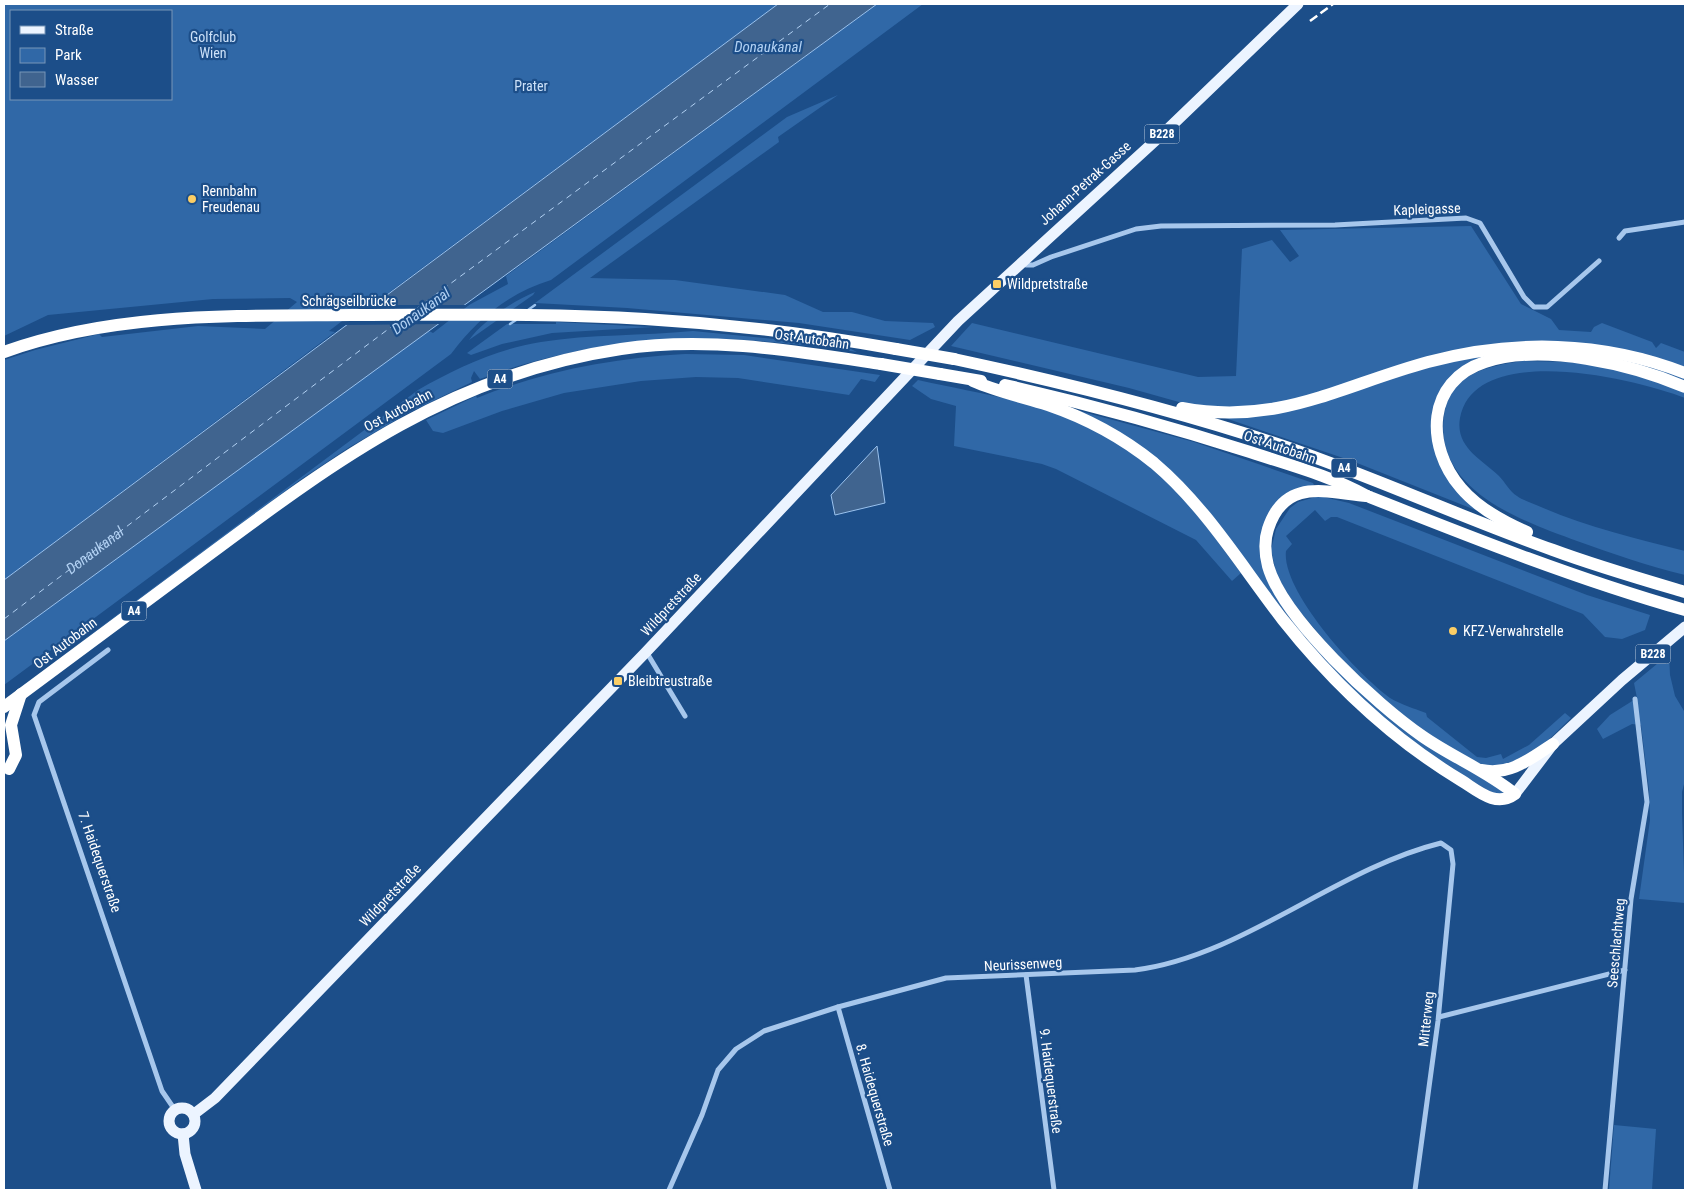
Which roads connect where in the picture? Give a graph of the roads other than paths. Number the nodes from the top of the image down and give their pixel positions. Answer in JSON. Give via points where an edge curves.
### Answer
{"nodes":[{"id":1,"x":1298,"y":4,"type":"edge"},
{"id":2,"x":1685,"y":222,"type":"edge"},
{"id":3,"x":1619,"y":238,"type":"dead end"},
{"id":4,"x":1022,"y":260,"type":"junction"},
{"id":5,"x":1600,"y":261,"type":"dead end"},
{"id":6,"x":556,"y":316,"type":"joint"},
{"id":7,"x":4,"y":352,"type":"edge"},
{"id":8,"x":1685,"y":373,"type":"edge"},
{"id":9,"x":973,"y":381,"type":"junction"},
{"id":10,"x":1685,"y":387,"type":"edge"},
{"id":11,"x":1132,"y":400,"type":"junction"},
{"id":12,"x":1367,"y":496,"type":"junction"},
{"id":13,"x":1551,"y":550,"type":"junction"},
{"id":14,"x":1685,"y":592,"type":"edge"},
{"id":15,"x":1685,"y":610,"type":"edge"},
{"id":16,"x":1685,"y":627,"type":"edge"},
{"id":17,"x":108,"y":650,"type":"dead end"},
{"id":18,"x":646,"y":652,"type":"junction"},
{"id":19,"x":21,"y":694,"type":"junction"},
{"id":20,"x":1634,"y":699,"type":"dead end"},
{"id":21,"x":4,"y":707,"type":"edge"},
{"id":22,"x":685,"y":716,"type":"dead end"},
{"id":23,"x":1553,"y":744,"type":"junction"},
{"id":24,"x":1472,"y":768,"type":"junction"},
{"id":25,"x":9,"y":769,"type":"dead end"},
{"id":26,"x":1515,"y":794,"type":"junction"},
{"id":27,"x":1451,"y":850,"type":"joint"},
{"id":28,"x":1624,"y":970,"type":"junction"},
{"id":29,"x":1026,"y":975,"type":"junction"},
{"id":30,"x":838,"y":1007,"type":"junction"},
{"id":31,"x":1439,"y":1017,"type":"junction"},
{"id":32,"x":175,"y":1110,"type":"junction"},
{"id":33,"x":194,"y":1114,"type":"junction"},
{"id":34,"x":182,"y":1134,"type":"junction"},
{"id":35,"x":196,"y":1190,"type":"edge"},
{"id":36,"x":669,"y":1190,"type":"edge"},
{"id":37,"x":890,"y":1190,"type":"edge"},
{"id":38,"x":1054,"y":1190,"type":"edge"},
{"id":39,"x":1415,"y":1190,"type":"edge"},
{"id":40,"x":1605,"y":1190,"type":"edge"}],
"edges":[{"from":1,"to":4,"type":"main road","name":"Johann-Petrak-Gasse","number":"B228"},
{"from":2,"to":3,"type":"street","via":[[1625,231]]},
{"from":4,"to":5,"type":"street","name":"Kapleigasse","via":[[1033,266],[1136,229],[1160,226],[1335,224],[1466,218],[1480,223],[1524,297],[1534,307],[1547,307]]},
{"from":4,"to":18,"type":"main road","name":"Wildpretstraße","via":[[958,321]]},
{"from":6,"to":7,"type":"highway","name":"Schrägseilbrücke","number":"A4","via":[[193,318],[106,326]]},
{"from":6,"to":11,"type":"highway","name":"Ost Autobahn","number":"A4","bridge":true,"via":[[739,327],[896,349]]},
{"from":8,"to":11,"type":"highway","via":[[1648,360],[1605,351],[1550,346],[1512,347],[1428,362],[1307,403],[1270,410],[1193,410]]},
{"from":9,"to":12,"type":"highway","name":"Ost Autobahn","number":"A4","via":[[994,382],[1051,395],[1176,429],[1280,462]]},
{"from":9,"to":19,"type":"highway","name":"Ost Autobahn","number":"A4","bridge":true,"via":[[881,364],[736,344],[678,344],[622,349],[522,371],[466,391],[361,447],[292,493]]},
{"from":9,"to":26,"type":"highway","via":[[1086,421],[1118,438],[1153,463],[1196,506],[1312,654],[1366,710],[1410,747],[1487,796],[1504,801]]},
{"from":10,"to":13,"type":"highway","via":[[1629,367],[1549,356],[1511,357],[1486,362],[1466,370],[1452,382],[1442,398],[1437,416],[1440,453],[1450,472],[1462,489],[1479,504],[1516,528],[1538,537]]},
{"from":11,"to":13,"type":"highway","name":"Ost Autobahn","number":"A4","via":[[1285,447]]},
{"from":12,"to":15,"type":"highway","name":"Ost Autobahn","number":"A4","via":[[1543,566]]},
{"from":12,"to":24,"type":"highway","via":[[1317,490],[1288,500],[1277,512],[1267,533],[1268,566],[1275,584],[1294,612],[1347,672],[1420,735]]},
{"from":13,"to":14,"type":"highway","name":"Ost Autobahn","number":"A4"},
{"from":16,"to":23,"type":"main road","number":"B228"},
{"from":17,"to":32,"type":"street","name":"7. Haidequerstraße","via":[[39,702],[34,715],[162,1091]]},
{"from":18,"to":22,"type":"street"},
{"from":18,"to":33,"type":"main road","name":"Wildpretstraße","via":[[215,1098]]},
{"from":19,"to":21,"type":"highway","name":"Ost Autobahn","number":"A4"},
{"from":19,"to":25,"type":"highway","via":[[11,725],[16,755]]},
{"from":20,"to":28,"type":"street","name":"Seeschlachtweg","via":[[1647,802],[1631,899]]},
{"from":23,"to":24,"type":"highway","via":[[1513,769],[1493,772]]},
{"from":23,"to":26,"type":"main road","number":"B228"},
{"from":24,"to":26,"type":"highway"},
{"from":27,"to":29,"type":"street","name":"Neurissenweg","via":[[1441,843],[1418,849],[1212,949],[1160,967]]},
{"from":27,"to":31,"type":"street","name":"Mitterweg","via":[[1453,864]]},
{"from":28,"to":31,"type":"street"},
{"from":28,"to":40,"type":"street","name":"Seeschlachtweg"},
{"from":29,"to":30,"type":"street","name":"Neurissenweg","via":[[946,978]]},
{"from":29,"to":38,"type":"street","name":"9. Haidequerstraße"},
{"from":30,"to":36,"type":"street","name":"Neurissenweg","via":[[764,1031],[736,1049],[718,1070]]},
{"from":30,"to":37,"type":"street","name":"8. Haidequerstraße"},
{"from":31,"to":39,"type":"street","name":"Mitterweg"},
{"from":32,"to":33,"type":"main road","via":[[187,1109]]},
{"from":32,"to":34,"type":"main road","via":[[170,1117],[170,1126]]},
{"from":33,"to":34,"type":"main road","via":[[193,1129]]},
{"from":34,"to":35,"type":"main road"}]}
